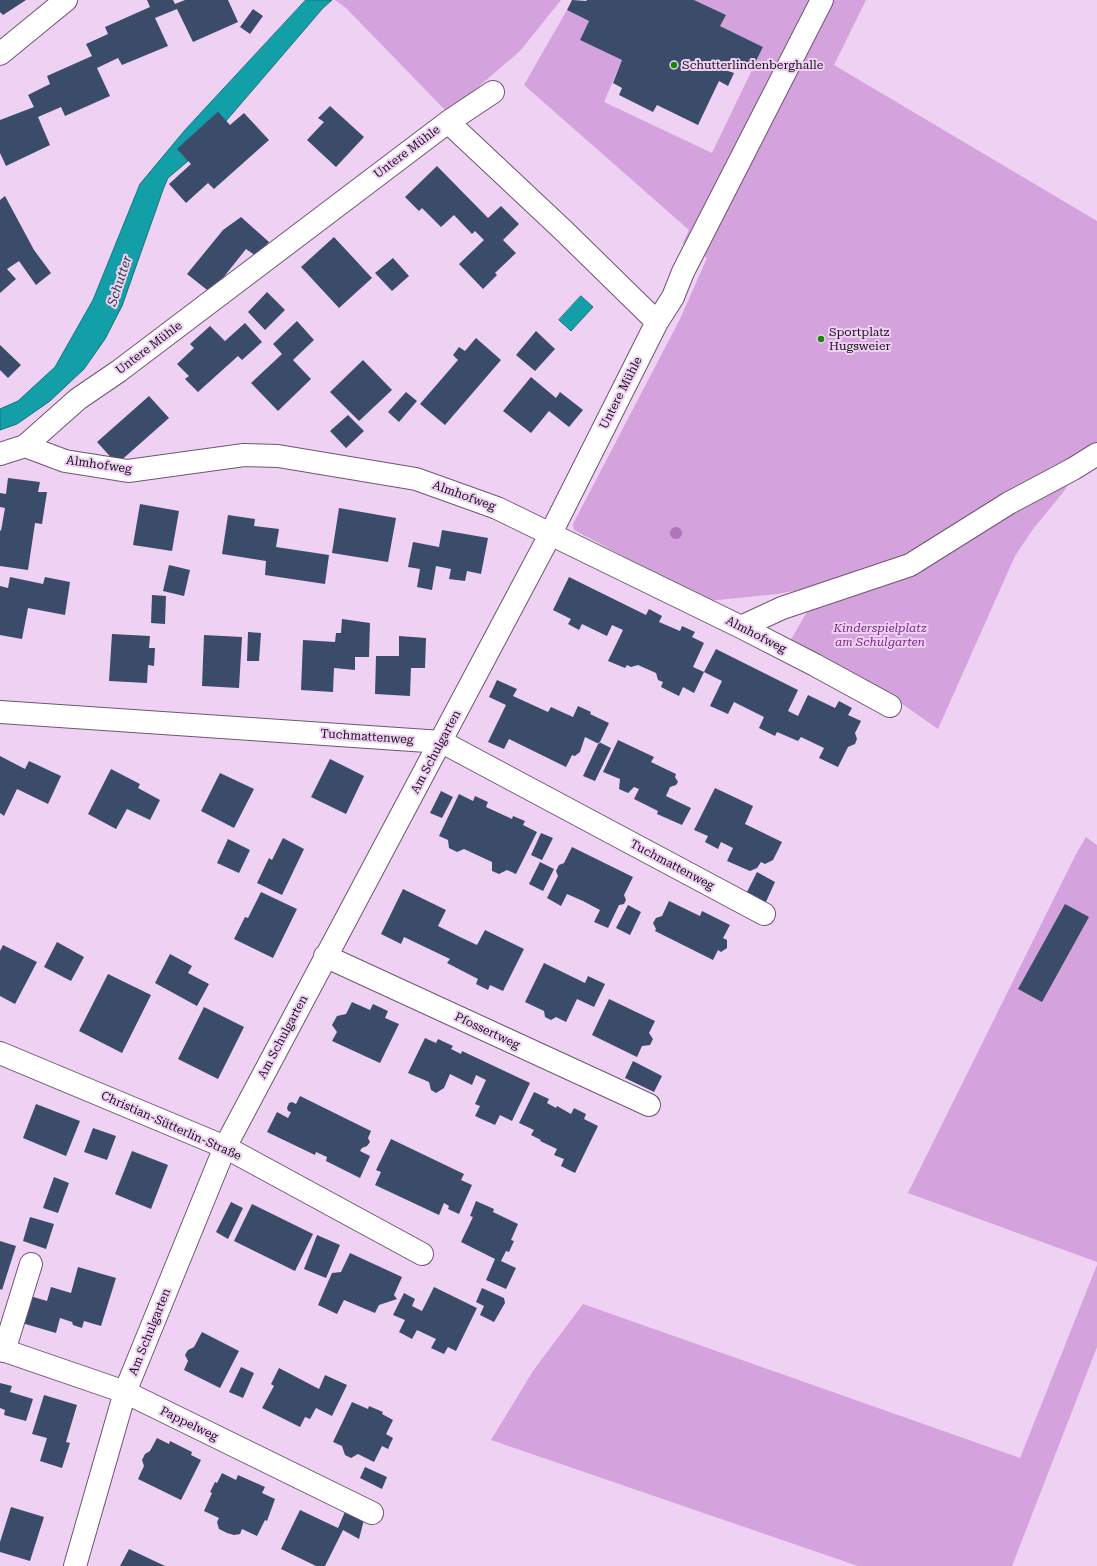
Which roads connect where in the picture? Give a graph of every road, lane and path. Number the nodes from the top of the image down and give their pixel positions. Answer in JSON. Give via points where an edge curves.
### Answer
{"nodes":[{"id":1,"x":66,"y":0,"type":"edge"},
{"id":2,"x":822,"y":0,"type":"edge"},
{"id":3,"x":0,"y":54,"type":"edge"},
{"id":4,"x":493,"y":92,"type":"dead end"},
{"id":5,"x":448,"y":122,"type":"junction"},
{"id":6,"x":657,"y":322,"type":"junction"},
{"id":7,"x":25,"y":446,"type":"junction"},
{"id":8,"x":0,"y":454,"type":"edge"},
{"id":9,"x":1097,"y":454,"type":"edge"},
{"id":10,"x":550,"y":534,"type":"junction"},
{"id":11,"x":741,"y":627,"type":"junction"},
{"id":12,"x":890,"y":706,"type":"dead end"},
{"id":13,"x":0,"y":712,"type":"edge"},
{"id":14,"x":442,"y":742,"type":"junction"},
{"id":15,"x":764,"y":914,"type":"dead end"},
{"id":16,"x":325,"y":956,"type":"junction"},
{"id":17,"x":0,"y":1053,"type":"edge"},
{"id":18,"x":649,"y":1105,"type":"dead end"},
{"id":19,"x":225,"y":1147,"type":"junction"},
{"id":20,"x":422,"y":1254,"type":"dead end"},
{"id":21,"x":32,"y":1264,"type":"dead end"},
{"id":22,"x":2,"y":1350,"type":"edge"},
{"id":23,"x":125,"y":1392,"type":"junction"},
{"id":24,"x":372,"y":1513,"type":"dead end"},
{"id":25,"x":75,"y":1566,"type":"edge"}],
"edges":[{"from":1,"to":3,"type":"street"},
{"from":2,"to":6,"type":"street","via":[[673,296]]},
{"from":4,"to":5,"type":"street"},
{"from":5,"to":6,"type":"street","name":"Untere Mühle"},
{"from":5,"to":7,"type":"street","name":"Untere Mühle","via":[[119,371],[78,398]]},
{"from":6,"to":10,"type":"street","name":"Untere Mühle"},
{"from":7,"to":8,"type":"street"},
{"from":7,"to":10,"type":"street","name":"Almhofweg","via":[[65,461],[128,471],[244,455],[278,456],[416,479],[497,508]]},
{"from":9,"to":11,"type":"street","via":[[1009,503],[910,565],[782,608]]},
{"from":10,"to":11,"type":"street","name":"Almhofweg"},
{"from":10,"to":14,"type":"street","name":"Am Schulgarten"},
{"from":11,"to":12,"type":"street","name":"Almhofweg"},
{"from":13,"to":14,"type":"street","name":"Tuchmattenweg"},
{"from":14,"to":15,"type":"street","name":"Tuchmattenweg"},
{"from":14,"to":16,"type":"street","name":"Am Schulgarten"},
{"from":16,"to":18,"type":"street","name":"Pfossertweg"},
{"from":16,"to":19,"type":"street","name":"Am Schulgarten"},
{"from":17,"to":19,"type":"street","name":"Christian-Sütterlin-Straße"},
{"from":19,"to":20,"type":"street","name":"Christian-Sütterlin-Straße"},
{"from":19,"to":23,"type":"street","name":"Am Schulgarten"},
{"from":21,"to":22,"type":"street"},
{"from":22,"to":23,"type":"street","name":"Pappelweg"},
{"from":23,"to":24,"type":"street","name":"Pappelweg"},
{"from":23,"to":25,"type":"street","name":"Am Schulgarten"}]}
